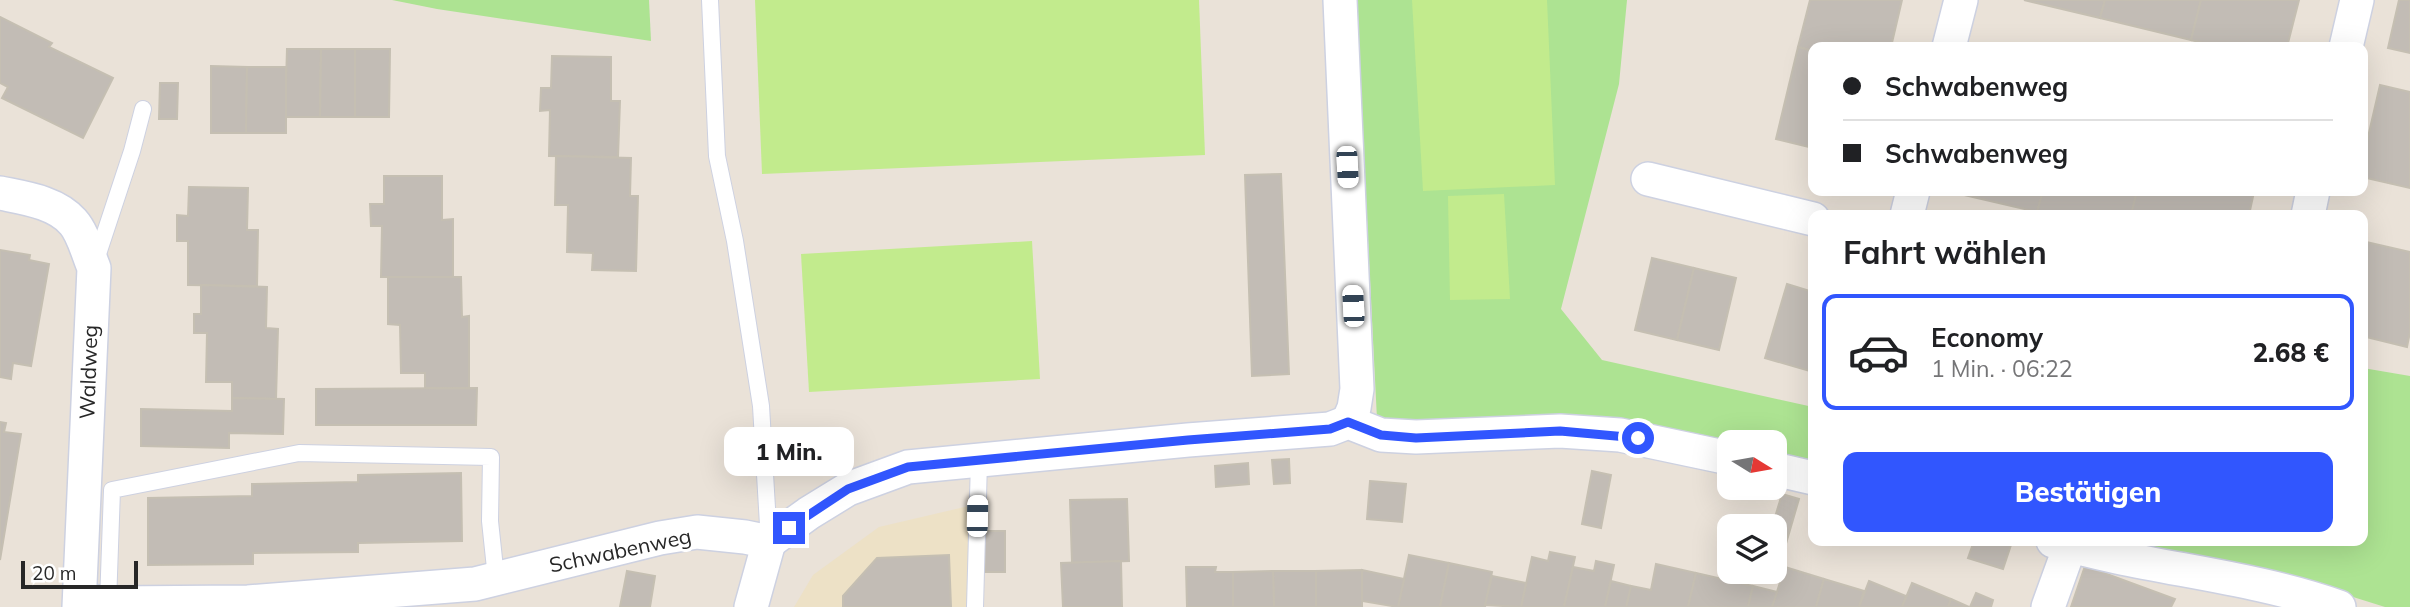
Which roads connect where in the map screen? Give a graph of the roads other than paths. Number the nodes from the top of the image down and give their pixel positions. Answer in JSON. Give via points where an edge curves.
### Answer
{"nodes":[{"id":1,"x":710,"y":0,"type":"edge"},
{"id":2,"x":1340,"y":0,"type":"edge"},
{"id":3,"x":1961,"y":0,"type":"edge"},
{"id":4,"x":2357,"y":0,"type":"edge"},
{"id":5,"x":1950,"y":42,"type":"edge"},
{"id":6,"x":2347,"y":42,"type":"edge"},
{"id":7,"x":143,"y":108,"type":"dead end"},
{"id":8,"x":1648,"y":179,"type":"dead end"},
{"id":9,"x":0,"y":192,"type":"edge"},
{"id":10,"x":1808,"y":218,"type":"edge"},
{"id":11,"x":94,"y":268,"type":"junction"},
{"id":12,"x":1348,"y":422,"type":"junction"},
{"id":13,"x":1717,"y":455,"type":"edge"},
{"id":14,"x":979,"y":461,"type":"junction"},
{"id":15,"x":1787,"y":472,"type":"edge"},
{"id":16,"x":1808,"y":477,"type":"edge"},
{"id":17,"x":769,"y":542,"type":"junction"},
{"id":18,"x":2060,"y":546,"type":"edge"},
{"id":19,"x":2076,"y":546,"type":"edge"},
{"id":20,"x":496,"y":578,"type":"junction"},
{"id":21,"x":89,"y":604,"type":"edge"},
{"id":22,"x":751,"y":607,"type":"edge"},
{"id":23,"x":975,"y":607,"type":"edge"},
{"id":24,"x":2048,"y":607,"type":"edge"},
{"id":25,"x":2337,"y":607,"type":"edge"}],
"edges":[{"from":1,"to":17,"type":"lane","via":[[717,156],[761,406]]},
{"from":2,"to":12,"type":"street","via":[[1357,389]]},
{"from":3,"to":5,"type":"street"},
{"from":4,"to":6,"type":"street"},
{"from":7,"to":11,"type":"lane"},
{"from":8,"to":10,"type":"street"},
{"from":9,"to":11,"type":"street","name":"Waldweg","via":[[57,209],[74,222]]},
{"from":11,"to":21,"type":"street","name":"Waldweg"},
{"from":12,"to":13,"type":"street","via":[[1381,435],[1416,438],[1560,431],[1620,435]]},
{"from":12,"to":14,"type":"street","via":[[1330,429]]},
{"from":14,"to":17,"type":"street","via":[[908,467],[848,489]]},
{"from":14,"to":23,"type":"lane"},
{"from":15,"to":16,"type":"street"},
{"from":17,"to":20,"type":"street","name":"Schwabenweg","via":[[697,532]]},
{"from":17,"to":22,"type":"street"},
{"from":18,"to":24,"type":"street"},
{"from":19,"to":25,"type":"street","via":[[2252,582]]},
{"from":20,"to":21,"type":"street","name":"Schwabenweg","via":[[475,584],[248,602]]},
{"from":20,"to":21,"type":"lane","via":[[491,457],[299,453],[112,490]]}]}
